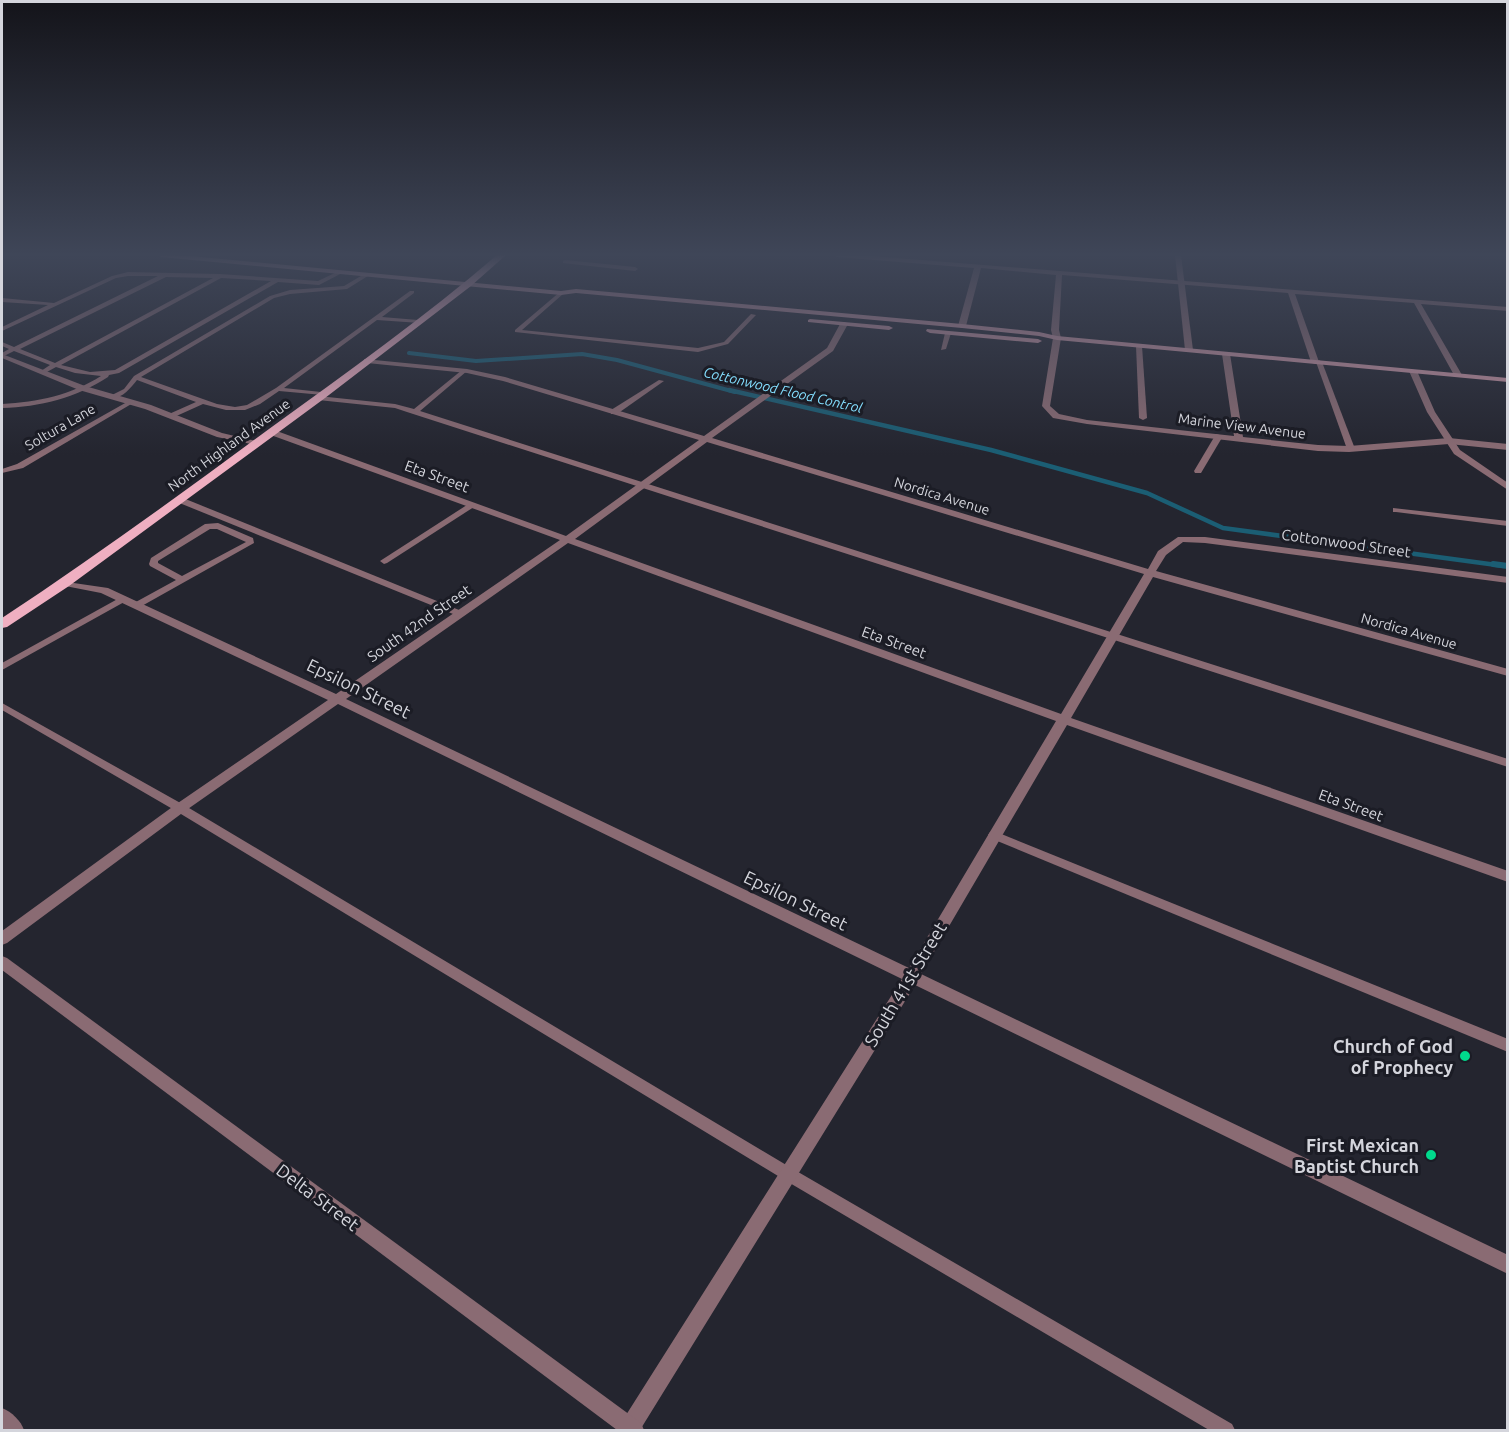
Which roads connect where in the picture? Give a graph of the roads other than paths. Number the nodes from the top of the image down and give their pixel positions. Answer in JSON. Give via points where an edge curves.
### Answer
{"nodes":[{"id":1,"x":17,"y":322,"type":"edge"},
{"id":2,"x":69,"y":322,"type":"edge"},
{"id":3,"x":136,"y":322,"type":"edge"},
{"id":4,"x":203,"y":322,"type":"edge"},
{"id":5,"x":230,"y":322,"type":"edge"},
{"id":6,"x":371,"y":322,"type":"edge"},
{"id":7,"x":418,"y":322,"type":"edge"},
{"id":8,"x":528,"y":322,"type":"edge"},
{"id":9,"x":746,"y":322,"type":"edge"},
{"id":10,"x":822,"y":322,"type":"edge"},
{"id":11,"x":916,"y":322,"type":"edge"},
{"id":12,"x":963,"y":322,"type":"edge"},
{"id":13,"x":1056,"y":322,"type":"edge"},
{"id":14,"x":1186,"y":322,"type":"edge"},
{"id":15,"x":1302,"y":322,"type":"edge"},
{"id":16,"x":1427,"y":322,"type":"edge"},
{"id":17,"x":844,"y":324,"type":"junction"},
{"id":18,"x":962,"y":326,"type":"junction"},
{"id":19,"x":2,"y":329,"type":"edge"},
{"id":20,"x":948,"y":333,"type":"junction"},
{"id":21,"x":1057,"y":338,"type":"junction"},
{"id":22,"x":2,"y":344,"type":"edge"},
{"id":23,"x":1139,"y":346,"type":"junction"},
{"id":24,"x":943,"y":348,"type":"dead end"},
{"id":25,"x":14,"y":349,"type":"junction"},
{"id":26,"x":1189,"y":350,"type":"junction"},
{"id":27,"x":1226,"y":354,"type":"junction"},
{"id":28,"x":2,"y":355,"type":"edge"},
{"id":29,"x":367,"y":361,"type":"junction"},
{"id":30,"x":1317,"y":362,"type":"junction"},
{"id":31,"x":58,"y":364,"type":"junction"},
{"id":32,"x":464,"y":371,"type":"junction"},
{"id":33,"x":1413,"y":371,"type":"junction"},
{"id":34,"x":43,"y":372,"type":"junction"},
{"id":35,"x":1458,"y":375,"type":"junction"},
{"id":36,"x":106,"y":376,"type":"junction"},
{"id":37,"x":136,"y":377,"type":"junction"},
{"id":38,"x":1508,"y":380,"type":"edge"},
{"id":39,"x":662,"y":381,"type":"dead end"},
{"id":40,"x":82,"y":388,"type":"junction"},
{"id":41,"x":278,"y":389,"type":"junction"},
{"id":42,"x":320,"y":396,"type":"junction"},
{"id":43,"x":111,"y":397,"type":"junction"},
{"id":44,"x":202,"y":402,"type":"junction"},
{"id":45,"x":129,"y":403,"type":"junction"},
{"id":46,"x":2,"y":406,"type":"edge"},
{"id":47,"x":416,"y":412,"type":"junction"},
{"id":48,"x":614,"y":412,"type":"junction"},
{"id":49,"x":171,"y":416,"type":"junction"},
{"id":50,"x":1143,"y":418,"type":"dead end"},
{"id":51,"x":271,"y":432,"type":"junction"},
{"id":52,"x":1219,"y":436,"type":"junction"},
{"id":53,"x":1239,"y":438,"type":"junction"},
{"id":54,"x":704,"y":439,"type":"junction"},
{"id":55,"x":1449,"y":441,"type":"junction"},
{"id":56,"x":256,"y":442,"type":"junction"},
{"id":57,"x":1508,"y":447,"type":"edge"},
{"id":58,"x":1351,"y":448,"type":"junction"},
{"id":59,"x":2,"y":471,"type":"edge"},
{"id":60,"x":1198,"y":471,"type":"dead end"},
{"id":61,"x":639,"y":486,"type":"junction"},
{"id":62,"x":1508,"y":487,"type":"edge"},
{"id":63,"x":180,"y":500,"type":"junction"},
{"id":64,"x":473,"y":505,"type":"junction"},
{"id":65,"x":1396,"y":510,"type":"dead end"},
{"id":66,"x":1508,"y":524,"type":"edge"},
{"id":67,"x":567,"y":539,"type":"junction"},
{"id":68,"x":1181,"y":539,"type":"joint"},
{"id":69,"x":384,"y":561,"type":"dead end"},
{"id":70,"x":1150,"y":573,"type":"junction"},
{"id":71,"x":183,"y":580,"type":"junction"},
{"id":72,"x":1508,"y":580,"type":"edge"},
{"id":73,"x":64,"y":583,"type":"junction"},
{"id":74,"x":123,"y":599,"type":"junction"},
{"id":75,"x":137,"y":605,"type":"junction"},
{"id":76,"x":461,"y":614,"type":"junction"},
{"id":77,"x":2,"y":624,"type":"edge"},
{"id":78,"x":1113,"y":637,"type":"junction"},
{"id":79,"x":2,"y":667,"type":"edge"},
{"id":80,"x":1508,"y":673,"type":"edge"},
{"id":81,"x":339,"y":700,"type":"junction"},
{"id":82,"x":2,"y":706,"type":"edge"},
{"id":83,"x":1062,"y":719,"type":"junction"},
{"id":84,"x":1508,"y":763,"type":"edge"},
{"id":85,"x":180,"y":808,"type":"junction"},
{"id":86,"x":994,"y":835,"type":"junction"},
{"id":87,"x":1508,"y":877,"type":"edge"},
{"id":88,"x":2,"y":939,"type":"edge"},
{"id":89,"x":2,"y":962,"type":"edge"},
{"id":90,"x":911,"y":978,"type":"junction"},
{"id":91,"x":1508,"y":1046,"type":"edge"},
{"id":92,"x":788,"y":1174,"type":"junction"},
{"id":93,"x":1508,"y":1264,"type":"edge"},
{"id":94,"x":2,"y":1417,"type":"edge"},
{"id":95,"x":631,"y":1430,"type":"edge"},
{"id":96,"x":15,"y":1431,"type":"edge"},
{"id":97,"x":1226,"y":1431,"type":"edge"}],
"edges":[{"from":1,"to":19,"type":"lane"},
{"from":2,"to":25,"type":"lane"},
{"from":3,"to":31,"type":"lane"},
{"from":4,"to":36,"type":"lane"},
{"from":5,"to":37,"type":"lane"},
{"from":6,"to":41,"type":"lane"},
{"from":7,"to":29,"type":"main road","name":"North Highland Avenue"},
{"from":8,"to":9,"type":"lane","via":[[518,331],[698,350],[726,343]]},
{"from":10,"to":17,"type":"main road"},
{"from":11,"to":18,"type":"main road"},
{"from":12,"to":18,"type":"street"},
{"from":13,"to":21,"type":"street"},
{"from":14,"to":26,"type":"street"},
{"from":15,"to":30,"type":"street"},
{"from":16,"to":35,"type":"street"},
{"from":17,"to":20,"type":"main road"},
{"from":17,"to":54,"type":"street","name":"South 42nd Street","via":[[830,349]]},
{"from":18,"to":21,"type":"main road"},
{"from":20,"to":21,"type":"main road","via":[[1033,341]]},
{"from":20,"to":24,"type":"lane"},
{"from":21,"to":23,"type":"main road"},
{"from":21,"to":52,"type":"street","name":"Marine View Avenue","via":[[1046,406],[1056,416]]},
{"from":22,"to":25,"type":"lane"},
{"from":23,"to":26,"type":"main road"},
{"from":23,"to":50,"type":"lane"},
{"from":25,"to":28,"type":"lane"},
{"from":25,"to":31,"type":"lane"},
{"from":26,"to":27,"type":"main road"},
{"from":27,"to":30,"type":"main road"},
{"from":27,"to":53,"type":"street"},
{"from":28,"to":34,"type":"street"},
{"from":29,"to":32,"type":"street","name":"Nordica Avenue"},
{"from":29,"to":42,"type":"main road","name":"North Highland Avenue"},
{"from":30,"to":33,"type":"main road"},
{"from":30,"to":58,"type":"lane"},
{"from":31,"to":34,"type":"lane"},
{"from":31,"to":36,"type":"lane","via":[[87,375]]},
{"from":32,"to":47,"type":"lane"},
{"from":32,"to":48,"type":"street","name":"Nordica Avenue","via":[[505,379]]},
{"from":33,"to":35,"type":"main road"},
{"from":33,"to":55,"type":"street"},
{"from":34,"to":40,"type":"street"},
{"from":35,"to":38,"type":"main road"},
{"from":36,"to":40,"type":"lane"},
{"from":37,"to":43,"type":"lane","via":[[126,390]]},
{"from":37,"to":44,"type":"lane"},
{"from":39,"to":48,"type":"lane"},
{"from":40,"to":43,"type":"street"},
{"from":40,"to":46,"type":"lane","via":[[44,402]]},
{"from":41,"to":42,"type":"lane"},
{"from":41,"to":44,"type":"lane","via":[[244,410]]},
{"from":42,"to":47,"type":"lane"},
{"from":42,"to":51,"type":"main road","name":"North Highland Avenue"},
{"from":43,"to":45,"type":"street"},
{"from":44,"to":49,"type":"lane"},
{"from":45,"to":49,"type":"street"},
{"from":45,"to":59,"type":"lane","name":"Soltura Lane","via":[[20,466]]},
{"from":47,"to":61,"type":"lane"},
{"from":48,"to":54,"type":"street","name":"Nordica Avenue"},
{"from":49,"to":56,"type":"street","via":[[220,435]]},
{"from":51,"to":56,"type":"main road","name":"North Highland Avenue"},
{"from":51,"to":64,"type":"street","name":"Eta Street"},
{"from":52,"to":53,"type":"street","name":"Marine View Avenue"},
{"from":52,"to":60,"type":"lane"},
{"from":53,"to":58,"type":"street","name":"Marine View Avenue"},
{"from":54,"to":61,"type":"street","name":"South 42nd Street"},
{"from":54,"to":70,"type":"street","name":"Nordica Avenue"},
{"from":55,"to":57,"type":"street","name":"Marine View Avenue"},
{"from":55,"to":58,"type":"street","name":"Marine View Avenue"},
{"from":55,"to":62,"type":"street","via":[[1457,452]]},
{"from":56,"to":63,"type":"main road","name":"North Highland Avenue"},
{"from":61,"to":67,"type":"street","name":"South 42nd Street"},
{"from":61,"to":78,"type":"lane"},
{"from":63,"to":73,"type":"main road","name":"North Highland Avenue"},
{"from":63,"to":76,"type":"lane"},
{"from":64,"to":67,"type":"street","name":"Eta Street"},
{"from":64,"to":69,"type":"lane"},
{"from":65,"to":66,"type":"lane"},
{"from":67,"to":76,"type":"street","name":"South 42nd Street"},
{"from":67,"to":83,"type":"street","name":"Eta Street"},
{"from":68,"to":70,"type":"street","name":"South 41st Street","via":[[1162,553]]},
{"from":68,"to":72,"type":"street","name":"Cottonwood Street"},
{"from":70,"to":78,"type":"street","name":"South 41st Street"},
{"from":70,"to":80,"type":"street","name":"Nordica Avenue"},
{"from":71,"to":71,"type":"lane","via":[[249,543],[250,540],[218,526],[196,531],[154,560],[157,567]]},
{"from":71,"to":75,"type":"lane"},
{"from":73,"to":74,"type":"street","name":"Epsilon Street","via":[[104,590]]},
{"from":73,"to":77,"type":"main road","name":"North Highland Avenue"},
{"from":74,"to":75,"type":"street","name":"Epsilon Street"},
{"from":74,"to":79,"type":"lane"},
{"from":75,"to":81,"type":"street","name":"Epsilon Street"},
{"from":76,"to":81,"type":"street","name":"South 42nd Street"},
{"from":78,"to":83,"type":"street","name":"South 41st Street"},
{"from":78,"to":84,"type":"lane"},
{"from":81,"to":85,"type":"street","name":"South 42nd Street"},
{"from":81,"to":90,"type":"street","name":"Epsilon Street"},
{"from":82,"to":85,"type":"lane"},
{"from":83,"to":86,"type":"street","name":"South 41st Street"},
{"from":83,"to":87,"type":"street","name":"Eta Street"},
{"from":85,"to":88,"type":"street","name":"South 42nd Street"},
{"from":85,"to":92,"type":"lane"},
{"from":86,"to":90,"type":"street","name":"South 41st Street"},
{"from":86,"to":91,"type":"lane"},
{"from":89,"to":95,"type":"street","name":"Delta Street"},
{"from":90,"to":92,"type":"street","name":"South 41st Street"},
{"from":90,"to":93,"type":"street","name":"Epsilon Street"},
{"from":92,"to":95,"type":"street","name":"South 41st Street"},
{"from":92,"to":97,"type":"lane"},
{"from":94,"to":96,"type":"lane"}]}
